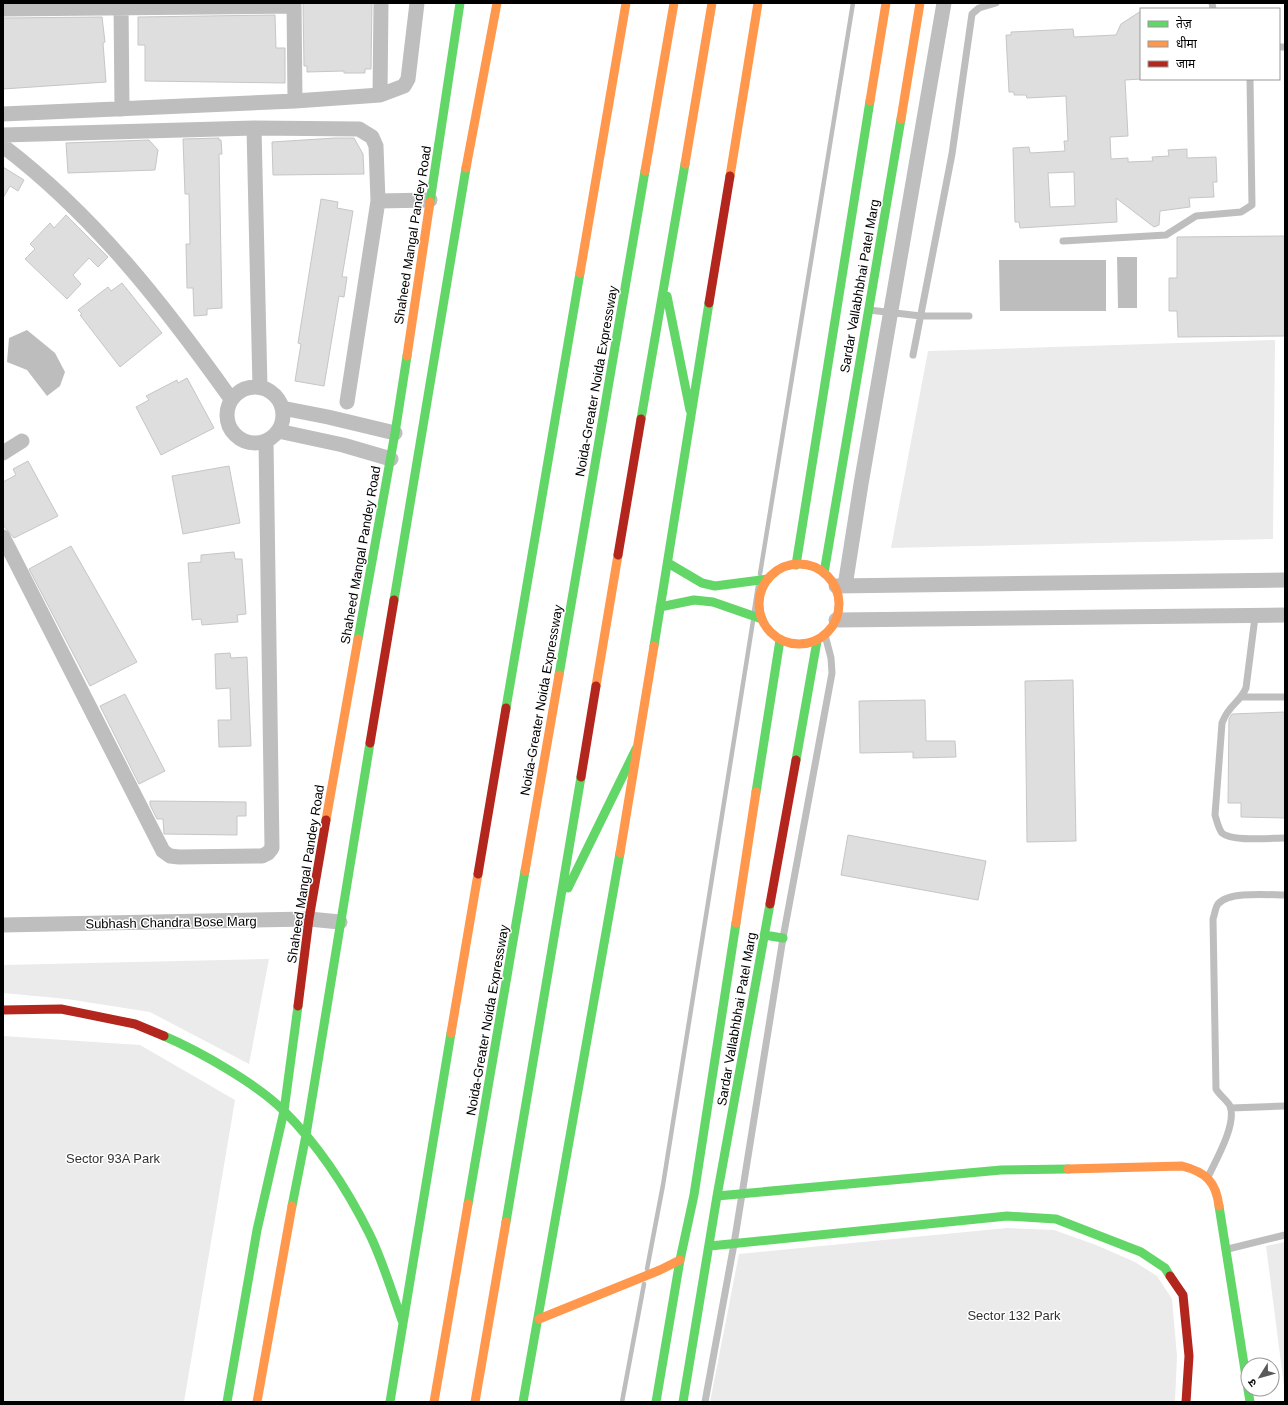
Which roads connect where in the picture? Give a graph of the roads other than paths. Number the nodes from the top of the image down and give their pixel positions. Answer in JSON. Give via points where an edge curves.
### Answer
{"nodes":[{"id":1,"x":381,"y":3,"type":"edge"},
{"id":2,"x":417,"y":3,"type":"edge"},
{"id":3,"x":460,"y":3,"type":"edge"},
{"id":4,"x":497,"y":3,"type":"edge"},
{"id":5,"x":626,"y":3,"type":"edge"},
{"id":6,"x":674,"y":3,"type":"edge"},
{"id":7,"x":712,"y":3,"type":"edge"},
{"id":8,"x":758,"y":3,"type":"edge"},
{"id":9,"x":886,"y":3,"type":"edge"},
{"id":10,"x":920,"y":3,"type":"edge"},
{"id":11,"x":944,"y":3,"type":"edge"},
{"id":12,"x":996,"y":3,"type":"edge"},
{"id":13,"x":121,"y":5,"type":"edge"},
{"id":14,"x":294,"y":5,"type":"edge"},
{"id":15,"x":3,"y":9,"type":"edge"},
{"id":16,"x":1250,"y":80,"type":"edge"},
{"id":17,"x":380,"y":95,"type":"junction"},
{"id":18,"x":295,"y":101,"type":"junction"},
{"id":19,"x":122,"y":109,"type":"junction"},
{"id":20,"x":3,"y":114,"type":"edge"},
{"id":21,"x":254,"y":128,"type":"junction"},
{"id":22,"x":3,"y":135,"type":"edge"},
{"id":23,"x":3,"y":146,"type":"edge"},
{"id":24,"x":430,"y":200,"type":"junction"},
{"id":25,"x":378,"y":201,"type":"junction"},
{"id":26,"x":1063,"y":241,"type":"dead end"},
{"id":27,"x":664,"y":283,"type":"junction"},
{"id":28,"x":868,"y":310,"type":"junction"},
{"id":29,"x":890,"y":312,"type":"junction"},
{"id":30,"x":920,"y":316,"type":"junction"},
{"id":31,"x":969,"y":316,"type":"dead end"},
{"id":32,"x":913,"y":355,"type":"dead end"},
{"id":33,"x":260,"y":387,"type":"junction"},
{"id":34,"x":231,"y":399,"type":"junction"},
{"id":35,"x":347,"y":402,"type":"dead end"},
{"id":36,"x":282,"y":408,"type":"junction"},
{"id":37,"x":690,"y":410,"type":"junction"},
{"id":38,"x":335,"y":418,"type":"junction"},
{"id":39,"x":278,"y":431,"type":"junction"},
{"id":40,"x":395,"y":433,"type":"junction"},
{"id":41,"x":22,"y":441,"type":"dead end"},
{"id":42,"x":266,"y":442,"type":"junction"},
{"id":43,"x":332,"y":442,"type":"junction"},
{"id":44,"x":3,"y":453,"type":"edge"},
{"id":45,"x":391,"y":459,"type":"junction"},
{"id":46,"x":3,"y":537,"type":"edge"},
{"id":47,"x":668,"y":563,"type":"junction"},
{"id":48,"x":796,"y":565,"type":"junction"},
{"id":49,"x":824,"y":573,"type":"junction"},
{"id":50,"x":768,"y":579,"type":"junction"},
{"id":51,"x":1285,"y":580,"type":"edge"},
{"id":52,"x":840,"y":586,"type":"junction"},
{"id":53,"x":660,"y":607,"type":"junction"},
{"id":54,"x":1285,"y":616,"type":"edge"},
{"id":55,"x":1255,"y":617,"type":"junction"},
{"id":56,"x":762,"y":619,"type":"junction"},
{"id":57,"x":836,"y":620,"type":"junction"},
{"id":58,"x":821,"y":638,"type":"junction"},
{"id":59,"x":780,"y":640,"type":"junction"},
{"id":60,"x":1242,"y":697,"type":"junction"},
{"id":61,"x":1285,"y":697,"type":"edge"},
{"id":62,"x":636,"y":749,"type":"junction"},
{"id":63,"x":1285,"y":838,"type":"edge"},
{"id":64,"x":1285,"y":895,"type":"edge"},
{"id":65,"x":558,"y":908,"type":"junction"},
{"id":66,"x":308,"y":919,"type":"junction"},
{"id":67,"x":340,"y":922,"type":"junction"},
{"id":68,"x":3,"y":924,"type":"edge"},
{"id":69,"x":764,"y":935,"type":"junction"},
{"id":70,"x":783,"y":938,"type":"junction"},
{"id":71,"x":3,"y":1010,"type":"edge"},
{"id":72,"x":1285,"y":1106,"type":"edge"},
{"id":73,"x":1230,"y":1108,"type":"junction"},
{"id":74,"x":284,"y":1111,"type":"junction"},
{"id":75,"x":306,"y":1135,"type":"junction"},
{"id":76,"x":1208,"y":1177,"type":"junction"},
{"id":77,"x":741,"y":1194,"type":"junction"},
{"id":78,"x":717,"y":1196,"type":"junction"},
{"id":79,"x":1285,"y":1235,"type":"edge"},
{"id":80,"x":734,"y":1244,"type":"junction"},
{"id":81,"x":710,"y":1246,"type":"junction"},
{"id":82,"x":1226,"y":1249,"type":"junction"},
{"id":83,"x":680,"y":1260,"type":"junction"},
{"id":84,"x":538,"y":1319,"type":"junction"},
{"id":85,"x":404,"y":1325,"type":"junction"},
{"id":86,"x":227,"y":1402,"type":"edge"},
{"id":87,"x":257,"y":1402,"type":"edge"},
{"id":88,"x":390,"y":1402,"type":"edge"},
{"id":89,"x":434,"y":1402,"type":"edge"},
{"id":90,"x":475,"y":1402,"type":"edge"},
{"id":91,"x":524,"y":1402,"type":"edge"},
{"id":92,"x":656,"y":1402,"type":"edge"},
{"id":93,"x":683,"y":1402,"type":"edge"},
{"id":94,"x":705,"y":1402,"type":"edge"},
{"id":95,"x":1186,"y":1402,"type":"edge"},
{"id":96,"x":1250,"y":1402,"type":"edge"}],
"edges":[{"from":1,"to":17,"type":"street"},
{"from":2,"to":17,"type":"street","via":[[408,79],[404,86]]},
{"from":3,"to":24,"type":"main road","name":"Shaheed Mangal Pandey Road"},
{"from":4,"to":67,"type":"main road","via":[[464,184]]},
{"from":5,"to":85,"type":"main road"},
{"from":6,"to":89,"type":"main road","name":"Noida-Greater Noida Expressway"},
{"from":7,"to":27,"type":"main road"},
{"from":8,"to":37,"type":"main road"},
{"from":9,"to":48,"type":"main road","name":"Sardar Vallabhbhai Patel Marg"},
{"from":10,"to":28,"type":"main road","name":"Sardar Vallabhbhai Patel Marg"},
{"from":11,"to":29,"type":"street"},
{"from":12,"to":30,"type":"lane","via":[[979,8],[972,14],[952,154]]},
{"from":13,"to":14,"type":"street"},
{"from":13,"to":15,"type":"street"},
{"from":13,"to":19,"type":"street"},
{"from":14,"to":18,"type":"street"},
{"from":16,"to":26,"type":"lane","via":[[1252,205],[1241,212],[1196,216],[1166,235]]},
{"from":17,"to":18,"type":"street"},
{"from":18,"to":19,"type":"street"},
{"from":19,"to":20,"type":"street"},
{"from":21,"to":22,"type":"street"},
{"from":21,"to":25,"type":"street","via":[[359,129],[366,132],[376,146]]},
{"from":21,"to":33,"type":"street"},
{"from":23,"to":34,"type":"street","via":[[30,166],[66,199],[122,257],[182,330]]},
{"from":24,"to":25,"type":"street"},
{"from":24,"to":40,"type":"main road","name":"Shaheed Mangal Pandey Road"},
{"from":25,"to":35,"type":"street"},
{"from":27,"to":37,"type":"main road"},
{"from":27,"to":65,"type":"main road"},
{"from":28,"to":29,"type":"lane"},
{"from":28,"to":49,"type":"main road","name":"Sardar Vallabhbhai Patel Marg"},
{"from":29,"to":30,"type":"lane"},
{"from":29,"to":52,"type":"street"},
{"from":30,"to":31,"type":"lane"},
{"from":30,"to":32,"type":"lane"},
{"from":33,"to":34,"type":"street","via":[[244,389]]},
{"from":33,"to":36,"type":"street","via":[[274,395]]},
{"from":34,"to":42,"type":"street","via":[[227,422],[235,436],[250,443]]},
{"from":36,"to":38,"type":"street"},
{"from":36,"to":39,"type":"street","via":[[283,416]]},
{"from":37,"to":47,"type":"main road"},
{"from":38,"to":40,"type":"street"},
{"from":38,"to":43,"type":"street"},
{"from":39,"to":42,"type":"street"},
{"from":39,"to":43,"type":"street"},
{"from":40,"to":45,"type":"main road","name":"Shaheed Mangal Pandey Road"},
{"from":41,"to":44,"type":"street"},
{"from":42,"to":46,"type":"street","via":[[272,848],[262,856],[179,857],[170,856],[163,851]]},
{"from":43,"to":45,"type":"street"},
{"from":45,"to":66,"type":"main road","name":"Shaheed Mangal Pandey Road"},
{"from":47,"to":50,"type":"main road","via":[[697,581],[715,586]]},
{"from":47,"to":53,"type":"main road"},
{"from":48,"to":49,"type":"main road","name":"Sardar Vallabhbhai Patel Marg","via":[[811,566]]},
{"from":48,"to":50,"type":"main road","name":"Sardar Vallabhbhai Patel Marg","via":[[781,569]]},
{"from":49,"to":52,"type":"main road","name":"Sardar Vallabhbhai Patel Marg"},
{"from":50,"to":56,"type":"main road","via":[[762,591]]},
{"from":51,"to":52,"type":"street"},
{"from":52,"to":57,"type":"main road","name":"Sardar Vallabhbhai Patel Marg"},
{"from":53,"to":56,"type":"main road","via":[[694,600],[713,602]]},
{"from":53,"to":62,"type":"main road"},
{"from":54,"to":55,"type":"street"},
{"from":55,"to":57,"type":"street"},
{"from":55,"to":60,"type":"lane","via":[[1248,681]]},
{"from":56,"to":59,"type":"main road","via":[[769,631]]},
{"from":57,"to":58,"type":"main road","name":"Sardar Vallabhbhai Patel Marg"},
{"from":58,"to":59,"type":"main road","via":[[799,644]]},
{"from":58,"to":69,"type":"main road","name":"Sardar Vallabhbhai Patel Marg"},
{"from":58,"to":70,"type":"lane","via":[[831,658],[832,673]]},
{"from":59,"to":83,"type":"main road","name":"Sardar Vallabhbhai Patel Marg","via":[[694,1195]]},
{"from":60,"to":61,"type":"lane"},
{"from":60,"to":63,"type":"lane","via":[[1226,711],[1222,723],[1215,815],[1217,825],[1223,834],[1233,838]]},
{"from":62,"to":65,"type":"main road"},
{"from":62,"to":84,"type":"main road","via":[[613,897]]},
{"from":64,"to":73,"type":"lane","via":[[1232,896],[1223,899],[1217,905],[1213,919],[1216,1089]]},
{"from":65,"to":90,"type":"main road"},
{"from":66,"to":67,"type":"street","name":"Subhash Chandra Bose Marg"},
{"from":66,"to":68,"type":"street","name":"Subhash Chandra Bose Marg"},
{"from":66,"to":74,"type":"main road","name":"Shaheed Mangal Pandey Road"},
{"from":67,"to":75,"type":"main road"},
{"from":69,"to":70,"type":"main road"},
{"from":69,"to":78,"type":"main road","name":"Sardar Vallabhbhai Patel Marg"},
{"from":70,"to":77,"type":"lane"},
{"from":71,"to":74,"type":"main road","via":[[61,1009],[135,1024],[185,1044],[254,1086]]},
{"from":72,"to":73,"type":"lane"},
{"from":73,"to":76,"type":"lane","via":[[1230,1125]]},
{"from":74,"to":75,"type":"main road"},
{"from":74,"to":86,"type":"main road","name":"Shaheed Mangal Pandey Road","via":[[256,1230]]},
{"from":75,"to":85,"type":"main road","via":[[327,1161],[369,1232]]},
{"from":75,"to":87,"type":"main road"},
{"from":76,"to":77,"type":"main road","via":[[1195,1169],[1182,1166],[1001,1170]]},
{"from":76,"to":82,"type":"main road","via":[[1217,1192]]},
{"from":77,"to":78,"type":"main road"},
{"from":77,"to":80,"type":"lane"},
{"from":78,"to":81,"type":"main road","name":"Sardar Vallabhbhai Patel Marg"},
{"from":79,"to":82,"type":"lane"},
{"from":80,"to":81,"type":"main road"},
{"from":80,"to":94,"type":"lane"},
{"from":80,"to":95,"type":"main road","via":[[1007,1216],[1056,1219],[1100,1234],[1140,1252],[1165,1268],[1183,1295],[1189,1356]]},
{"from":81,"to":93,"type":"main road","name":"Sardar Vallabhbhai Patel Marg"},
{"from":82,"to":96,"type":"main road"},
{"from":83,"to":84,"type":"main road"},
{"from":83,"to":92,"type":"main road","name":"Sardar Vallabhbhai Patel Marg"},
{"from":84,"to":91,"type":"main road"},
{"from":85,"to":88,"type":"main road"}]}
